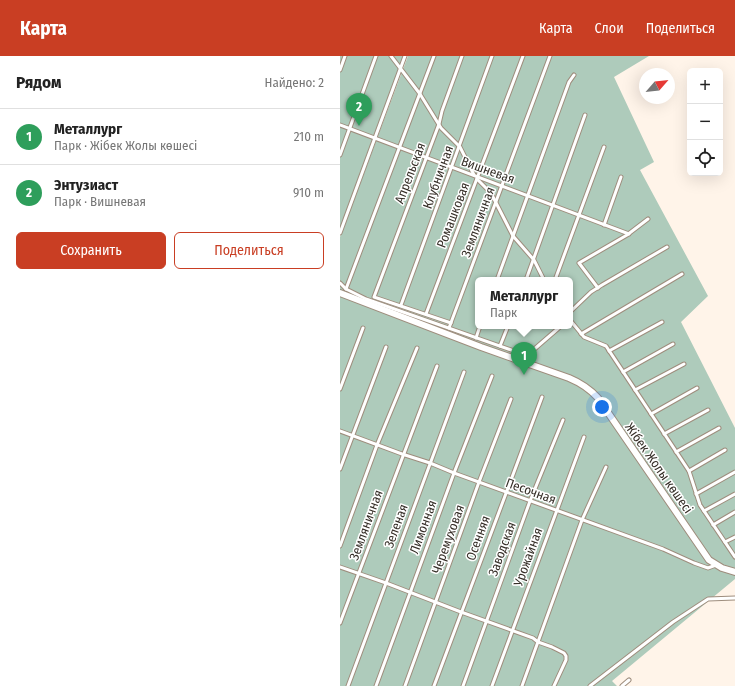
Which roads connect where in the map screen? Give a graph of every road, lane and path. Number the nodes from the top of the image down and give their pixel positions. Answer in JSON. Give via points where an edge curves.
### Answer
{"nodes":[{"id":1,"x":345,"y":56,"type":"edge"},
{"id":2,"x":376,"y":56,"type":"edge"},
{"id":3,"x":391,"y":56,"type":"edge"},
{"id":4,"x":405,"y":56,"type":"edge"},
{"id":5,"x":434,"y":56,"type":"edge"},
{"id":6,"x":462,"y":56,"type":"edge"},
{"id":7,"x":492,"y":56,"type":"edge"},
{"id":8,"x":523,"y":56,"type":"edge"},
{"id":9,"x":550,"y":56,"type":"edge"},
{"id":10,"x":401,"y":68,"type":"junction"},
{"id":11,"x":340,"y":70,"type":"edge"},
{"id":12,"x":574,"y":75,"type":"dead end"},
{"id":13,"x":420,"y":94,"type":"junction"},
{"id":14,"x":585,"y":115,"type":"dead end"},
{"id":15,"x":439,"y":124,"type":"junction"},
{"id":16,"x":340,"y":125,"type":"edge"},
{"id":17,"x":350,"y":129,"type":"junction"},
{"id":18,"x":375,"y":139,"type":"junction"},
{"id":19,"x":604,"y":146,"type":"dead end"},
{"id":20,"x":460,"y":147,"type":"junction"},
{"id":21,"x":400,"y":148,"type":"junction"},
{"id":22,"x":340,"y":155,"type":"edge"},
{"id":23,"x":426,"y":158,"type":"junction"},
{"id":24,"x":451,"y":167,"type":"junction"},
{"id":25,"x":476,"y":177,"type":"junction"},
{"id":26,"x":622,"y":177,"type":"dead end"},
{"id":27,"x":502,"y":186,"type":"junction"},
{"id":28,"x":528,"y":196,"type":"junction"},
{"id":29,"x":496,"y":202,"type":"junction"},
{"id":30,"x":553,"y":206,"type":"junction"},
{"id":31,"x":579,"y":215,"type":"junction"},
{"id":32,"x":648,"y":219,"type":"dead end"},
{"id":33,"x":604,"y":225,"type":"junction"},
{"id":34,"x":340,"y":233,"type":"edge"},
{"id":35,"x":629,"y":234,"type":"junction"},
{"id":36,"x":513,"y":236,"type":"junction"},
{"id":37,"x":667,"y":248,"type":"dead end"},
{"id":38,"x":534,"y":260,"type":"junction"},
{"id":39,"x":682,"y":274,"type":"dead end"},
{"id":40,"x":498,"y":277,"type":"edge"},
{"id":41,"x":527,"y":277,"type":"edge"},
{"id":42,"x":542,"y":277,"type":"edge"},
{"id":43,"x":556,"y":277,"type":"edge"},
{"id":44,"x":340,"y":283,"type":"edge"},
{"id":45,"x":598,"y":288,"type":"junction"},
{"id":46,"x":346,"y":289,"type":"junction"},
{"id":47,"x":340,"y":293,"type":"edge"},
{"id":48,"x":402,"y":305,"type":"junction"},
{"id":49,"x":573,"y":309,"type":"edge"},
{"id":50,"x":426,"y":314,"type":"junction"},
{"id":51,"x":451,"y":322,"type":"junction"},
{"id":52,"x":662,"y":322,"type":"dead end"},
{"id":53,"x":573,"y":324,"type":"edge"},
{"id":54,"x":363,"y":328,"type":"dead end"},
{"id":55,"x":449,"y":328,"type":"junction"},
{"id":56,"x":479,"y":329,"type":"edge"},
{"id":57,"x":507,"y":329,"type":"edge"},
{"id":58,"x":558,"y":329,"type":"edge"},
{"id":59,"x":581,"y":334,"type":"junction"},
{"id":60,"x":476,"y":338,"type":"junction"},
{"id":61,"x":673,"y":344,"type":"dead end"},
{"id":62,"x":500,"y":346,"type":"junction"},
{"id":63,"x":386,"y":347,"type":"dead end"},
{"id":64,"x":417,"y":348,"type":"dead end"},
{"id":65,"x":609,"y":351,"type":"junction"},
{"id":66,"x":528,"y":356,"type":"junction"},
{"id":67,"x":524,"y":362,"type":"junction"},
{"id":68,"x":684,"y":364,"type":"dead end"},
{"id":69,"x":436,"y":366,"type":"dead end"},
{"id":70,"x":464,"y":372,"type":"dead end"},
{"id":71,"x":623,"y":372,"type":"junction"},
{"id":72,"x":492,"y":376,"type":"dead end"},
{"id":73,"x":697,"y":388,"type":"dead end"},
{"id":74,"x":340,"y":389,"type":"edge"},
{"id":75,"x":635,"y":390,"type":"junction"},
{"id":76,"x":542,"y":397,"type":"dead end"},
{"id":77,"x":511,"y":399,"type":"dead end"},
{"id":78,"x":708,"y":410,"type":"dead end"},
{"id":79,"x":651,"y":414,"type":"junction"},
{"id":80,"x":563,"y":420,"type":"dead end"},
{"id":81,"x":719,"y":428,"type":"dead end"},
{"id":82,"x":340,"y":431,"type":"edge"},
{"id":83,"x":664,"y":434,"type":"junction"},
{"id":84,"x":352,"y":436,"type":"junction"},
{"id":85,"x":584,"y":436,"type":"dead end"},
{"id":86,"x":377,"y":445,"type":"junction"},
{"id":87,"x":725,"y":450,"type":"dead end"},
{"id":88,"x":676,"y":452,"type":"junction"},
{"id":89,"x":402,"y":454,"type":"junction"},
{"id":90,"x":430,"y":463,"type":"junction"},
{"id":91,"x":606,"y":467,"type":"dead end"},
{"id":92,"x":340,"y":468,"type":"edge"},
{"id":93,"x":688,"y":471,"type":"junction"},
{"id":94,"x":735,"y":472,"type":"edge"},
{"id":95,"x":454,"y":473,"type":"junction"},
{"id":96,"x":479,"y":482,"type":"junction"},
{"id":97,"x":506,"y":492,"type":"junction"},
{"id":98,"x":696,"y":494,"type":"junction"},
{"id":99,"x":735,"y":494,"type":"edge"},
{"id":100,"x":530,"y":501,"type":"junction"},
{"id":101,"x":556,"y":510,"type":"junction"},
{"id":102,"x":704,"y":511,"type":"junction"},
{"id":103,"x":735,"y":512,"type":"edge"},
{"id":104,"x":582,"y":520,"type":"junction"},
{"id":105,"x":713,"y":525,"type":"junction"},
{"id":106,"x":735,"y":537,"type":"edge"},
{"id":107,"x":725,"y":542,"type":"junction"},
{"id":108,"x":340,"y":546,"type":"edge"},
{"id":109,"x":735,"y":557,"type":"edge"},
{"id":110,"x":716,"y":565,"type":"junction"},
{"id":111,"x":340,"y":567,"type":"edge"},
{"id":112,"x":735,"y":572,"type":"edge"},
{"id":113,"x":358,"y":574,"type":"junction"},
{"id":114,"x":386,"y":583,"type":"junction"},
{"id":115,"x":410,"y":593,"type":"junction"},
{"id":116,"x":735,"y":598,"type":"edge"},
{"id":117,"x":436,"y":603,"type":"junction"},
{"id":118,"x":461,"y":612,"type":"junction"},
{"id":119,"x":486,"y":622,"type":"junction"},
{"id":120,"x":340,"y":623,"type":"edge"},
{"id":121,"x":512,"y":630,"type":"junction"},
{"id":122,"x":538,"y":642,"type":"junction"},
{"id":123,"x":629,"y":680,"type":"dead end"},
{"id":124,"x":348,"y":686,"type":"edge"},
{"id":125,"x":376,"y":686,"type":"edge"},
{"id":126,"x":405,"y":686,"type":"edge"},
{"id":127,"x":434,"y":686,"type":"edge"},
{"id":128,"x":463,"y":686,"type":"edge"},
{"id":129,"x":492,"y":686,"type":"edge"},
{"id":130,"x":522,"y":686,"type":"edge"},
{"id":131,"x":554,"y":686,"type":"edge"},
{"id":132,"x":590,"y":686,"type":"edge"},
{"id":133,"x":622,"y":686,"type":"edge"}],
"edges":[{"from":1,"to":11,"type":"street"},
{"from":2,"to":17,"type":"street"},
{"from":3,"to":10,"type":"street"},
{"from":4,"to":10,"type":"street"},
{"from":5,"to":13,"type":"street"},
{"from":6,"to":15,"type":"street","name":"Апрельская"},
{"from":7,"to":20,"type":"street","name":"Клубничная"},
{"from":8,"to":25,"type":"street","name":"Ромашковая"},
{"from":9,"to":27,"type":"street","name":"Земляничная"},
{"from":10,"to":13,"type":"street"},
{"from":10,"to":18,"type":"street"},
{"from":12,"to":28,"type":"street","via":[[569,82]]},
{"from":13,"to":15,"type":"street"},
{"from":13,"to":21,"type":"street"},
{"from":14,"to":30,"type":"street"},
{"from":15,"to":20,"type":"street"},
{"from":15,"to":23,"type":"street","name":"Апрельская"},
{"from":16,"to":17,"type":"street","name":"Вишневая"},
{"from":17,"to":18,"type":"street","name":"Вишневая"},
{"from":17,"to":22,"type":"street"},
{"from":18,"to":21,"type":"street","name":"Вишневая"},
{"from":18,"to":34,"type":"street"},
{"from":19,"to":31,"type":"street"},
{"from":20,"to":24,"type":"street","name":"Клубничная"},
{"from":20,"to":25,"type":"street"},
{"from":21,"to":23,"type":"street","name":"Вишневая"},
{"from":21,"to":46,"type":"street"},
{"from":23,"to":24,"type":"street","name":"Вишневая"},
{"from":23,"to":48,"type":"street","name":"Апрельская","via":[[374,297]]},
{"from":24,"to":25,"type":"street","name":"Вишневая"},
{"from":24,"to":48,"type":"street","name":"Клубничная"},
{"from":25,"to":27,"type":"street","name":"Вишневая"},
{"from":25,"to":29,"type":"street"},
{"from":25,"to":50,"type":"street","name":"Ромашковая"},
{"from":26,"to":33,"type":"street"},
{"from":27,"to":28,"type":"street","name":"Вишневая"},
{"from":27,"to":29,"type":"street","name":"Земляничная"},
{"from":28,"to":30,"type":"street","name":"Вишневая"},
{"from":28,"to":36,"type":"street"},
{"from":29,"to":36,"type":"street"},
{"from":29,"to":51,"type":"street","name":"Земляничная"},
{"from":30,"to":31,"type":"street","name":"Вишневая"},
{"from":30,"to":38,"type":"street"},
{"from":31,"to":33,"type":"street","name":"Вишневая"},
{"from":31,"to":43,"type":"street"},
{"from":32,"to":35,"type":"street"},
{"from":33,"to":35,"type":"street","name":"Вишневая"},
{"from":35,"to":45,"type":"street","via":[[579,263]]},
{"from":36,"to":38,"type":"street"},
{"from":36,"to":40,"type":"street"},
{"from":37,"to":45,"type":"street"},
{"from":38,"to":41,"type":"street"},
{"from":38,"to":42,"type":"street"},
{"from":39,"to":59,"type":"street"},
{"from":44,"to":46,"type":"street"},
{"from":45,"to":49,"type":"street"},
{"from":46,"to":55,"type":"street"},
{"from":47,"to":67,"type":"highway","name":"Жібек Жолы көшесі"},
{"from":48,"to":50,"type":"street"},
{"from":50,"to":51,"type":"street"},
{"from":51,"to":55,"type":"street","name":"Земляничная"},
{"from":52,"to":65,"type":"street"},
{"from":53,"to":59,"type":"street"},
{"from":54,"to":74,"type":"street"},
{"from":55,"to":60,"type":"street"},
{"from":56,"to":60,"type":"street"},
{"from":57,"to":62,"type":"street"},
{"from":58,"to":66,"type":"street"},
{"from":59,"to":65,"type":"street","via":[[606,346]]},
{"from":60,"to":62,"type":"street"},
{"from":61,"to":71,"type":"street"},
{"from":62,"to":66,"type":"street"},
{"from":63,"to":84,"type":"street"},
{"from":64,"to":86,"type":"street"},
{"from":65,"to":71,"type":"street"},
{"from":66,"to":67,"type":"street"},
{"from":67,"to":110,"type":"highway","name":"Жібек Жолы көшесі","via":[[575,380],[590,389],[704,554]]},
{"from":68,"to":75,"type":"street"},
{"from":69,"to":89,"type":"street","name":"Земляничная"},
{"from":70,"to":90,"type":"street","name":"Зеленая"},
{"from":71,"to":75,"type":"street"},
{"from":72,"to":95,"type":"street","name":"Лимонная"},
{"from":73,"to":79,"type":"street"},
{"from":75,"to":79,"type":"street"},
{"from":76,"to":97,"type":"street","name":"Осенняя"},
{"from":77,"to":96,"type":"street","name":"Черемуховая"},
{"from":78,"to":83,"type":"street"},
{"from":79,"to":83,"type":"street"},
{"from":80,"to":100,"type":"street","name":"Заводская"},
{"from":81,"to":88,"type":"street"},
{"from":82,"to":84,"type":"street","name":"Песочная"},
{"from":83,"to":88,"type":"street"},
{"from":84,"to":86,"type":"street","name":"Песочная"},
{"from":84,"to":92,"type":"street"},
{"from":85,"to":101,"type":"street","name":"Урожайная"},
{"from":86,"to":89,"type":"street","name":"Песочная"},
{"from":86,"to":108,"type":"street"},
{"from":87,"to":93,"type":"street"},
{"from":88,"to":93,"type":"street"},
{"from":89,"to":90,"type":"street","name":"Песочная"},
{"from":89,"to":113,"type":"street","name":"Земляничная"},
{"from":90,"to":95,"type":"street","name":"Песочная"},
{"from":90,"to":114,"type":"street","name":"Зеленая"},
{"from":91,"to":104,"type":"street"},
{"from":93,"to":98,"type":"street"},
{"from":94,"to":98,"type":"street"},
{"from":95,"to":96,"type":"street","name":"Песочная"},
{"from":95,"to":115,"type":"street","name":"Лимонная"},
{"from":96,"to":97,"type":"street","name":"Песочная"},
{"from":96,"to":117,"type":"street","name":"Черемуховая"},
{"from":97,"to":100,"type":"street","name":"Песочная"},
{"from":97,"to":118,"type":"street","name":"Осенняя"},
{"from":98,"to":102,"type":"street"},
{"from":99,"to":102,"type":"street"},
{"from":100,"to":101,"type":"street","name":"Песочная"},
{"from":100,"to":119,"type":"street","name":"Заводская"},
{"from":101,"to":104,"type":"street","name":"Песочная"},
{"from":101,"to":121,"type":"street","name":"Урожайная"},
{"from":102,"to":105,"type":"street"},
{"from":103,"to":105,"type":"street"},
{"from":104,"to":110,"type":"street","name":"Песочная","via":[[708,568]]},
{"from":104,"to":122,"type":"street"},
{"from":105,"to":107,"type":"street"},
{"from":106,"to":107,"type":"street"},
{"from":107,"to":109,"type":"street"},
{"from":110,"to":112,"type":"highway","name":"Жібек Жолы көшесі"},
{"from":111,"to":113,"type":"street"},
{"from":113,"to":114,"type":"street"},
{"from":113,"to":120,"type":"street","name":"Земляничная"},
{"from":114,"to":115,"type":"street"},
{"from":114,"to":124,"type":"street","name":"Зеленая"},
{"from":115,"to":117,"type":"street"},
{"from":115,"to":125,"type":"street","name":"Лимонная"},
{"from":116,"to":132,"type":"street","via":[[708,598]]},
{"from":117,"to":118,"type":"street"},
{"from":117,"to":126,"type":"street","name":"Черемуховая"},
{"from":118,"to":119,"type":"street"},
{"from":118,"to":127,"type":"street","name":"Осенняя"},
{"from":119,"to":121,"type":"street"},
{"from":119,"to":128,"type":"street","name":"Заводская"},
{"from":121,"to":122,"type":"street"},
{"from":121,"to":129,"type":"street","name":"Урожайная"},
{"from":122,"to":130,"type":"street"},
{"from":122,"to":131,"type":"street","via":[[566,656]]},
{"from":123,"to":133,"type":"street"}]}
